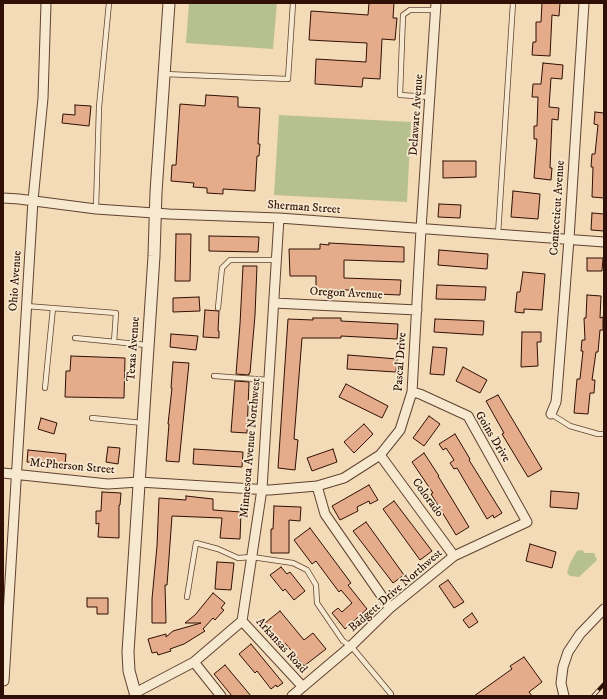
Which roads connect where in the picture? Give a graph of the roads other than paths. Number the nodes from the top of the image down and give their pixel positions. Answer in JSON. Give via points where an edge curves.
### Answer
{"nodes":[{"id":1,"x":46,"y":3,"type":"edge"},
{"id":2,"x":109,"y":3,"type":"edge"},
{"id":3,"x":169,"y":3,"type":"edge"},
{"id":4,"x":293,"y":3,"type":"edge"},
{"id":5,"x":513,"y":3,"type":"edge"},
{"id":6,"x":584,"y":3,"type":"edge"},
{"id":7,"x":436,"y":6,"type":"edge"},
{"id":8,"x":164,"y":74,"type":"junction"},
{"id":9,"x":430,"y":97,"type":"junction"},
{"id":10,"x":3,"y":198,"type":"edge"},
{"id":11,"x":33,"y":200,"type":"junction"},
{"id":12,"x":96,"y":208,"type":"junction"},
{"id":13,"x":155,"y":213,"type":"junction"},
{"id":14,"x":279,"y":218,"type":"junction"},
{"id":15,"x":421,"y":229,"type":"junction"},
{"id":16,"x":498,"y":234,"type":"junction"},
{"id":17,"x":568,"y":240,"type":"junction"},
{"id":18,"x":604,"y":242,"type":"edge"},
{"id":19,"x":277,"y":260,"type":"junction"},
{"id":20,"x":274,"y":303,"type":"junction"},
{"id":21,"x":26,"y":306,"type":"junction"},
{"id":22,"x":53,"y":308,"type":"junction"},
{"id":23,"x":218,"y":308,"type":"dead end"},
{"id":24,"x":417,"y":310,"type":"junction"},
{"id":25,"x":75,"y":338,"type":"dead end"},
{"id":26,"x":114,"y":342,"type":"junction"},
{"id":27,"x":148,"y":345,"type":"junction"},
{"id":28,"x":214,"y":376,"type":"dead end"},
{"id":29,"x":269,"y":380,"type":"junction"},
{"id":30,"x":46,"y":388,"type":"dead end"},
{"id":31,"x":412,"y":392,"type":"junction"},
{"id":32,"x":551,"y":414,"type":"joint"},
{"id":33,"x":92,"y":418,"type":"dead end"},
{"id":34,"x":143,"y":423,"type":"junction"},
{"id":35,"x":604,"y":434,"type":"edge"},
{"id":36,"x":380,"y":455,"type":"junction"},
{"id":37,"x":3,"y":473,"type":"edge"},
{"id":38,"x":15,"y":474,"type":"junction"},
{"id":39,"x":139,"y":482,"type":"junction"},
{"id":40,"x":317,"y":486,"type":"junction"},
{"id":41,"x":262,"y":489,"type":"junction"},
{"id":42,"x":527,"y":522,"type":"joint"},
{"id":43,"x":454,"y":556,"type":"junction"},
{"id":44,"x":252,"y":557,"type":"junction"},
{"id":45,"x":187,"y":597,"type":"dead end"},
{"id":46,"x":390,"y":608,"type":"junction"},
{"id":47,"x":604,"y":609,"type":"edge"},
{"id":48,"x":242,"y":621,"type":"junction"},
{"id":49,"x":351,"y":646,"type":"junction"},
{"id":50,"x":194,"y":662,"type":"junction"},
{"id":51,"x":4,"y":681,"type":"edge"},
{"id":52,"x":303,"y":687,"type":"junction"},
{"id":53,"x":391,"y":694,"type":"dead end"},
{"id":54,"x":136,"y":695,"type":"edge"},
{"id":55,"x":221,"y":696,"type":"edge"},
{"id":56,"x":292,"y":696,"type":"edge"},
{"id":57,"x":564,"y":696,"type":"edge"}],
"edges":[{"from":1,"to":11,"type":"street","name":"Ohio Avenue","via":[[43,98]]},
{"from":2,"to":12,"type":"lane","via":[[99,107]]},
{"from":3,"to":8,"type":"street","name":"Texas Avenue"},
{"from":4,"to":8,"type":"lane","via":[[288,79]]},
{"from":5,"to":16,"type":"lane"},
{"from":6,"to":17,"type":"street","name":"Connecticut Avenue"},
{"from":7,"to":9,"type":"street","name":"Delaware Avenue"},
{"from":7,"to":9,"type":"lane","via":[[410,10],[403,15],[400,95]]},
{"from":8,"to":13,"type":"street","name":"Texas Avenue"},
{"from":9,"to":15,"type":"street","name":"Delaware Avenue"},
{"from":10,"to":11,"type":"street","name":"Sherman Street"},
{"from":11,"to":12,"type":"street","name":"Sherman Street"},
{"from":11,"to":21,"type":"street","name":"Ohio Avenue"},
{"from":12,"to":13,"type":"street","name":"Sherman Street"},
{"from":13,"to":14,"type":"street","name":"Sherman Street"},
{"from":13,"to":27,"type":"street","name":"Texas Avenue"},
{"from":14,"to":15,"type":"street","name":"Sherman Street"},
{"from":14,"to":19,"type":"street","name":"Minnesota Avenue Northwest"},
{"from":15,"to":16,"type":"street","name":"Sherman Street"},
{"from":15,"to":24,"type":"street","name":"Pascal Drive"},
{"from":16,"to":17,"type":"street","name":"Sherman Street"},
{"from":17,"to":18,"type":"street","name":"Sherman Street"},
{"from":17,"to":32,"type":"street","name":"Connecticut Avenue","via":[[556,402]]},
{"from":19,"to":20,"type":"street","name":"Minnesota Avenue Northwest"},
{"from":19,"to":23,"type":"lane","via":[[230,260],[222,268]]},
{"from":20,"to":24,"type":"street","name":"Oregon Avenue"},
{"from":20,"to":29,"type":"street","name":"Minnesota Avenue Northwest"},
{"from":21,"to":22,"type":"lane"},
{"from":21,"to":38,"type":"street","name":"Ohio Avenue"},
{"from":22,"to":26,"type":"lane","via":[[116,313]]},
{"from":22,"to":30,"type":"lane"},
{"from":24,"to":31,"type":"street","name":"Pascal Drive"},
{"from":25,"to":26,"type":"lane"},
{"from":26,"to":27,"type":"lane"},
{"from":27,"to":34,"type":"street","name":"Texas Avenue"},
{"from":28,"to":29,"type":"lane"},
{"from":29,"to":41,"type":"street","name":"Minnesota Avenue Northwest"},
{"from":31,"to":36,"type":"street","name":"Pascal Drive","via":[[400,430]]},
{"from":31,"to":42,"type":"street","name":"Goins Drive","via":[[468,416]]},
{"from":32,"to":35,"type":"lane","via":[[570,426]]},
{"from":33,"to":34,"type":"lane"},
{"from":34,"to":39,"type":"street","name":"Texas Avenue"},
{"from":36,"to":40,"type":"street","name":"Pascal Drive","via":[[344,478]]},
{"from":36,"to":43,"type":"street","name":"Colorado"},
{"from":37,"to":38,"type":"street","name":"McPherson Street"},
{"from":38,"to":39,"type":"street","name":"McPherson Street","via":[[108,484]]},
{"from":38,"to":51,"type":"street","name":"Ohio Avenue"},
{"from":39,"to":41,"type":"street","name":"Pascal Drive"},
{"from":39,"to":54,"type":"street","name":"Texas Avenue","via":[[128,652],[129,671]]},
{"from":40,"to":41,"type":"street","name":"Pascal Drive"},
{"from":40,"to":46,"type":"street","via":[[325,514]]},
{"from":41,"to":44,"type":"street","name":"Minnesota Avenue Northwest"},
{"from":42,"to":43,"type":"street","name":"Badgett Drive Northwest"},
{"from":43,"to":46,"type":"street","name":"Badgett Drive Northwest"},
{"from":44,"to":45,"type":"lane","via":[[238,558],[196,543]]},
{"from":44,"to":48,"type":"street","name":"Minnesota Avenue Northwest"},
{"from":44,"to":49,"type":"lane","via":[[293,563],[307,570],[316,585],[317,603],[343,641]]},
{"from":46,"to":49,"type":"street","name":"Badgett Drive Northwest"},
{"from":47,"to":57,"type":"street","via":[[580,634],[568,652],[561,683]]},
{"from":48,"to":50,"type":"street"},
{"from":48,"to":52,"type":"street","name":"Arkansas Road"},
{"from":49,"to":52,"type":"street","name":"Badgett Drive Northwest"},
{"from":49,"to":53,"type":"lane"},
{"from":50,"to":54,"type":"street"},
{"from":50,"to":55,"type":"street"},
{"from":52,"to":56,"type":"street","name":"Badgett Drive Northwest"}]}
